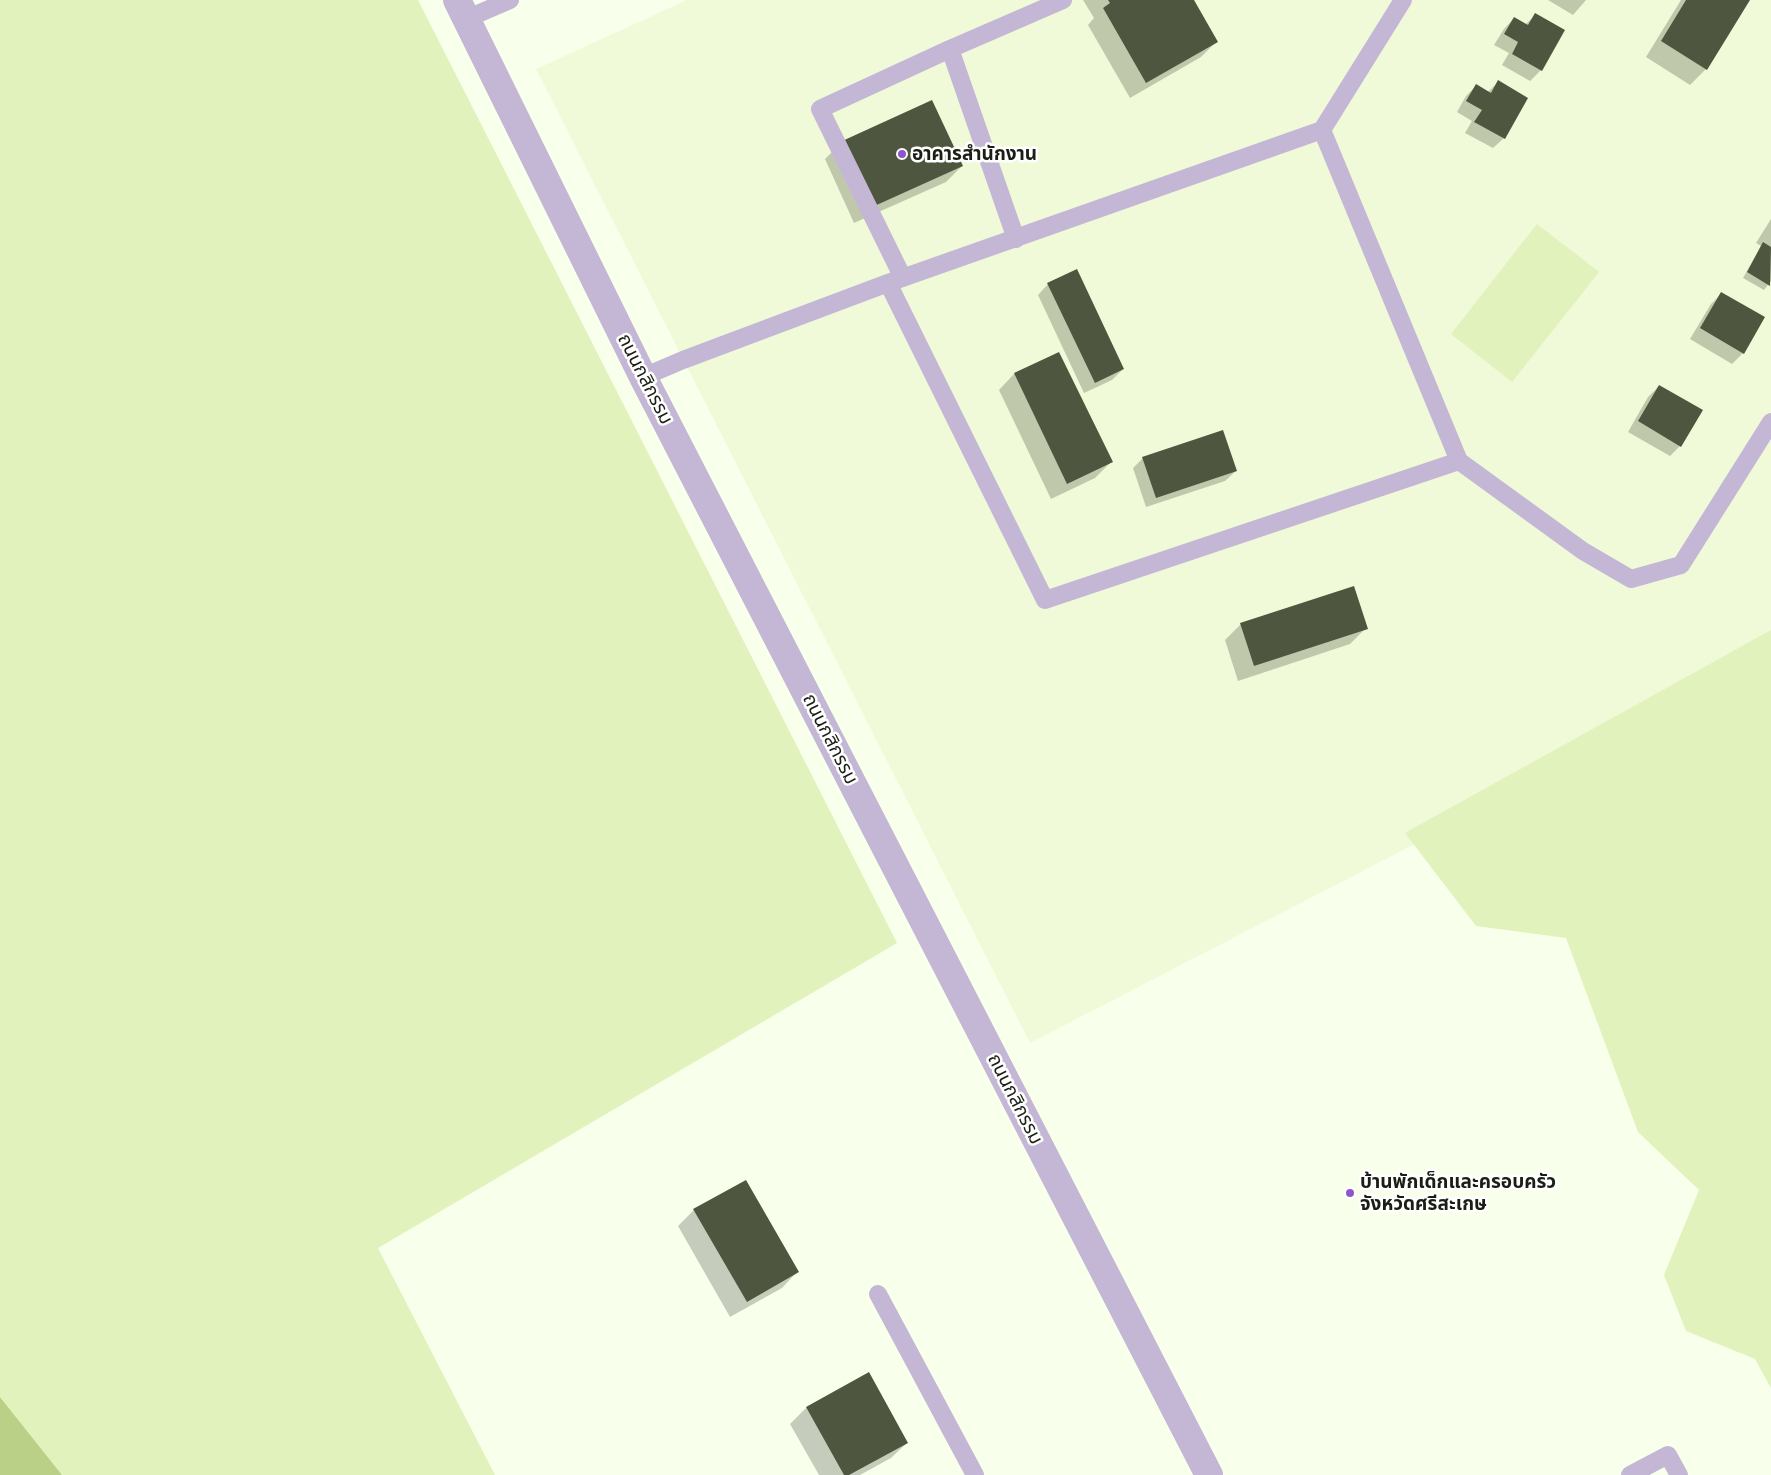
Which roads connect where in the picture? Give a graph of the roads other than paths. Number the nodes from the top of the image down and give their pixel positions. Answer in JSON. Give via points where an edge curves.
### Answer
{"nodes":[{"id":1,"x":510,"y":0,"type":"edge"},
{"id":2,"x":1063,"y":0,"type":"edge"},
{"id":3,"x":1403,"y":0,"type":"edge"},
{"id":4,"x":462,"y":10,"type":"edge"},
{"id":5,"x":950,"y":49,"type":"junction"},
{"id":6,"x":1322,"y":130,"type":"junction"},
{"id":7,"x":1016,"y":239,"type":"junction"},
{"id":8,"x":896,"y":281,"type":"junction"},
{"id":9,"x":643,"y":377,"type":"junction"},
{"id":10,"x":1771,"y":422,"type":"edge"},
{"id":11,"x":1458,"y":461,"type":"junction"},
{"id":12,"x":878,"y":1294,"type":"dead end"},
{"id":13,"x":975,"y":1475,"type":"edge"},
{"id":14,"x":1209,"y":1475,"type":"edge"},
{"id":15,"x":1630,"y":1475,"type":"edge"},
{"id":16,"x":1679,"y":1475,"type":"edge"}],
"edges":[{"from":1,"to":4,"type":"lane"},
{"from":2,"to":5,"type":"lane"},
{"from":3,"to":6,"type":"lane"},
{"from":4,"to":9,"type":"street","name":"ถนนกสิกรรม"},
{"from":5,"to":7,"type":"lane"},
{"from":5,"to":8,"type":"lane","via":[[820,109]]},
{"from":6,"to":7,"type":"lane"},
{"from":6,"to":11,"type":"lane"},
{"from":7,"to":8,"type":"lane"},
{"from":8,"to":9,"type":"lane"},
{"from":8,"to":11,"type":"lane","via":[[1045,600]]},
{"from":9,"to":14,"type":"street","name":"ถนนกสิกรรม"},
{"from":10,"to":11,"type":"lane","via":[[1681,565],[1632,579],[1583,551]]},
{"from":12,"to":13,"type":"lane"},
{"from":15,"to":16,"type":"lane","via":[[1668,1455]]}]}
